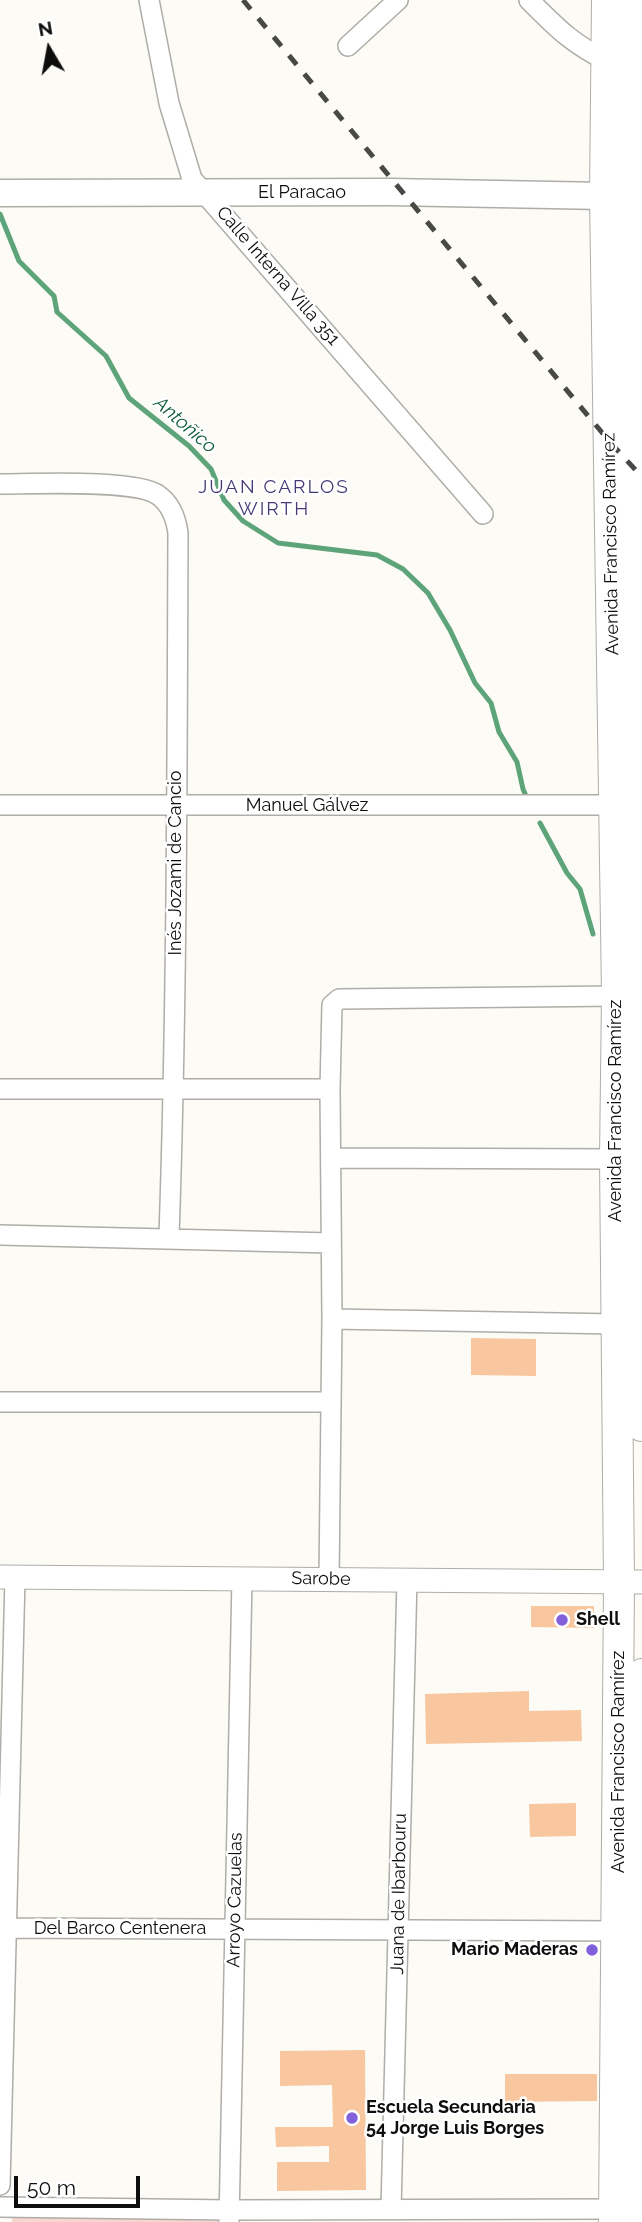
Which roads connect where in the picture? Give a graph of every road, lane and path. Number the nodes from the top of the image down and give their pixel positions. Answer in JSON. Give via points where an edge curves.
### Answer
{"nodes":[{"id":1,"x":149,"y":0,"type":"edge"},
{"id":2,"x":398,"y":0,"type":"edge"},
{"id":3,"x":529,"y":0,"type":"edge"},
{"id":4,"x":607,"y":0,"type":"edge"},
{"id":5,"x":630,"y":0,"type":"edge"},
{"id":6,"x":348,"y":46,"type":"dead end"},
{"id":7,"x":607,"y":61,"type":"junction"},
{"id":8,"x":206,"y":192,"type":"junction"},
{"id":9,"x":0,"y":193,"type":"edge"},
{"id":10,"x":625,"y":196,"type":"edge"},
{"id":11,"x":638,"y":411,"type":"edge"},
{"id":12,"x":0,"y":484,"type":"edge"},
{"id":13,"x":483,"y":514,"type":"dead end"},
{"id":14,"x":0,"y":805,"type":"edge"},
{"id":15,"x":614,"y":805,"type":"junction"},
{"id":16,"x":177,"y":806,"type":"junction"},
{"id":17,"x":640,"y":916,"type":"edge"},
{"id":18,"x":640,"y":957,"type":"edge"},
{"id":19,"x":617,"y":996,"type":"junction"},
{"id":20,"x":0,"y":1089,"type":"edge"},
{"id":21,"x":330,"y":1089,"type":"junction"},
{"id":22,"x":174,"y":1090,"type":"junction"},
{"id":23,"x":331,"y":1158,"type":"junction"},
{"id":24,"x":615,"y":1159,"type":"junction"},
{"id":25,"x":0,"y":1235,"type":"edge"},
{"id":26,"x":169,"y":1237,"type":"junction"},
{"id":27,"x":331,"y":1243,"type":"junction"},
{"id":28,"x":332,"y":1319,"type":"junction"},
{"id":29,"x":616,"y":1324,"type":"junction"},
{"id":30,"x":0,"y":1402,"type":"edge"},
{"id":31,"x":331,"y":1402,"type":"junction"},
{"id":32,"x":642,"y":1426,"type":"edge"},
{"id":33,"x":7,"y":1577,"type":"edge"},
{"id":34,"x":242,"y":1578,"type":"junction"},
{"id":35,"x":329,"y":1579,"type":"junction"},
{"id":36,"x":407,"y":1580,"type":"junction"},
{"id":37,"x":631,"y":1582,"type":"edge"},
{"id":38,"x":642,"y":1674,"type":"edge"},
{"id":39,"x":641,"y":1820,"type":"edge"},
{"id":40,"x":3,"y":1928,"type":"edge"},
{"id":41,"x":234,"y":1930,"type":"junction"},
{"id":42,"x":398,"y":1930,"type":"junction"},
{"id":43,"x":618,"y":1931,"type":"junction"},
{"id":44,"x":640,"y":2004,"type":"edge"},
{"id":45,"x":0,"y":2185,"type":"edge"},
{"id":46,"x":0,"y":2207,"type":"edge"},
{"id":47,"x":391,"y":2209,"type":"junction"},
{"id":48,"x":229,"y":2216,"type":"edge"},
{"id":49,"x":621,"y":2218,"type":"edge"}],
"edges":[{"from":1,"to":8,"type":"street","name":"Calle Interna Villa 351","via":[[169,103],[192,179]]},
{"from":2,"to":6,"type":"street"},
{"from":3,"to":7,"type":"street","via":[[568,38]]},
{"from":4,"to":7,"type":"main road","name":"Avenida Francisco Ramírez"},
{"from":5,"to":10,"type":"main road","name":"Avenida Francisco Ramírez"},
{"from":7,"to":10,"type":"main road","name":"Avenida Francisco Ramírez"},
{"from":8,"to":9,"type":"main road","name":"El Paracao"},
{"from":8,"to":10,"type":"main road","name":"El Paracao"},
{"from":8,"to":13,"type":"street","name":"Calle Interna Villa 351"},
{"from":10,"to":11,"type":"main road","name":"Avenida Francisco Ramírez"},
{"from":10,"to":15,"type":"main road","name":"Avenida Francisco Ramírez"},
{"from":11,"to":17,"type":"main road","name":"Avenida Francisco Ramírez"},
{"from":12,"to":16,"type":"street","name":"Inés Jozami de Cancio","via":[[132,485],[159,495],[176,517]]},
{"from":14,"to":16,"type":"street","name":"Manuel Gálvez"},
{"from":15,"to":16,"type":"street","name":"Manuel Gálvez"},
{"from":15,"to":19,"type":"main road","name":"Avenida Francisco Ramírez"},
{"from":16,"to":22,"type":"street","name":"Inés Jozami de Cancio"},
{"from":17,"to":18,"type":"main road","name":"Avenida Francisco Ramírez"},
{"from":18,"to":32,"type":"main road","name":"Avenida Francisco Ramírez"},
{"from":19,"to":21,"type":"street","via":[[339,999],[332,1005]]},
{"from":19,"to":24,"type":"main road","name":"Avenida Francisco Ramírez"},
{"from":20,"to":22,"type":"street"},
{"from":21,"to":22,"type":"street"},
{"from":21,"to":23,"type":"street"},
{"from":22,"to":26,"type":"street","name":"Inés Jozami de Cancio"},
{"from":23,"to":24,"type":"street"},
{"from":23,"to":27,"type":"street"},
{"from":24,"to":29,"type":"main road","name":"Avenida Francisco Ramírez"},
{"from":25,"to":26,"type":"street"},
{"from":26,"to":27,"type":"street"},
{"from":27,"to":28,"type":"street"},
{"from":28,"to":29,"type":"street"},
{"from":28,"to":31,"type":"street"},
{"from":29,"to":37,"type":"main road","name":"Avenida Francisco Ramírez"},
{"from":30,"to":31,"type":"street"},
{"from":31,"to":35,"type":"street"},
{"from":33,"to":34,"type":"street","name":"Sarobe"},
{"from":33,"to":40,"type":"street"},
{"from":34,"to":35,"type":"street","name":"Sarobe"},
{"from":34,"to":41,"type":"street","name":"Arroyo Cazuelas"},
{"from":35,"to":36,"type":"street","name":"Sarobe"},
{"from":36,"to":37,"type":"street","name":"Sarobe"},
{"from":36,"to":42,"type":"street","name":"Juana de Ibarbouru"},
{"from":37,"to":43,"type":"main road","name":"Avenida Francisco Ramírez"},
{"from":38,"to":39,"type":"main road","name":"Avenida Francisco Ramírez"},
{"from":39,"to":44,"type":"main road","name":"Avenida Francisco Ramírez"},
{"from":40,"to":41,"type":"street","name":"Del Barco Centenera"},
{"from":40,"to":45,"type":"street"},
{"from":41,"to":42,"type":"street","name":"Del Barco Centenera"},
{"from":41,"to":48,"type":"street","name":"Arroyo Cazuelas"},
{"from":42,"to":43,"type":"street","name":"Del Barco Centenera"},
{"from":42,"to":47,"type":"street","name":"Juana de Ibarbouru"},
{"from":43,"to":49,"type":"main road","name":"Avenida Francisco Ramírez"},
{"from":44,"to":49,"type":"main road","name":"Avenida Francisco Ramírez"},
{"from":46,"to":48,"type":"street"},
{"from":47,"to":48,"type":"street"},
{"from":47,"to":49,"type":"street"}]}
